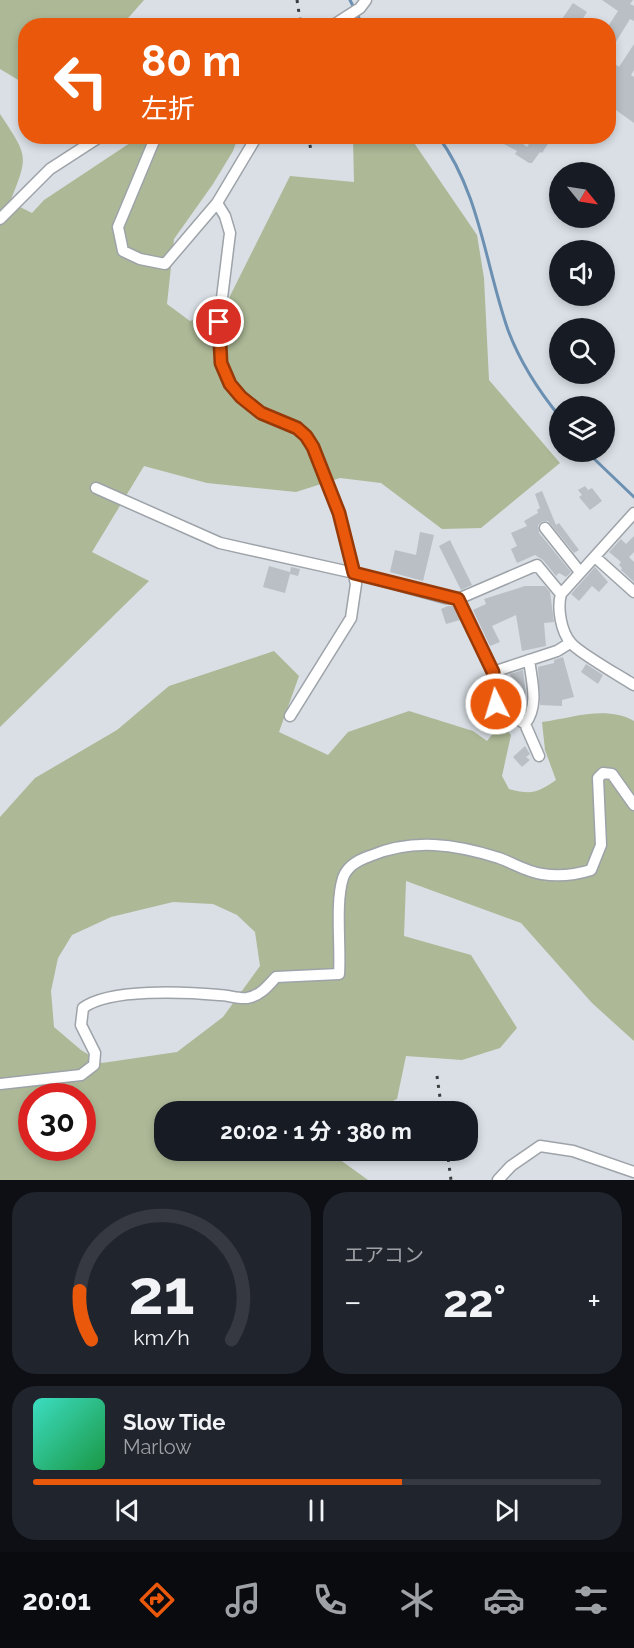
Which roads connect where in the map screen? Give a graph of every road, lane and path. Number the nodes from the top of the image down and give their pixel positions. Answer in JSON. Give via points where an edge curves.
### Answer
{"nodes":[{"id":1,"x":366,"y":0,"type":"edge"},
{"id":2,"x":344,"y":18,"type":"edge"},
{"id":3,"x":89,"y":144,"type":"edge"},
{"id":4,"x":153,"y":144,"type":"edge"},
{"id":5,"x":252,"y":144,"type":"edge"},
{"id":6,"x":217,"y":203,"type":"junction"},
{"id":7,"x":0,"y":219,"type":"edge"},
{"id":8,"x":96,"y":488,"type":"dead end"},
{"id":9,"x":634,"y":513,"type":"edge"},
{"id":10,"x":545,"y":528,"type":"dead end"},
{"id":11,"x":595,"y":556,"type":"junction"},
{"id":12,"x":580,"y":572,"type":"junction"},
{"id":13,"x":354,"y":573,"type":"junction"},
{"id":14,"x":634,"y":592,"type":"edge"},
{"id":15,"x":561,"y":594,"type":"junction"},
{"id":16,"x":458,"y":599,"type":"junction"},
{"id":17,"x":570,"y":643,"type":"junction"},
{"id":18,"x":529,"y":660,"type":"junction"},
{"id":19,"x":493,"y":672,"type":"junction"},
{"id":20,"x":634,"y":685,"type":"edge"},
{"id":21,"x":290,"y":716,"type":"dead end"},
{"id":22,"x":525,"y":724,"type":"junction"},
{"id":23,"x":539,"y":756,"type":"dead end"},
{"id":24,"x":634,"y":804,"type":"edge"},
{"id":25,"x":0,"y":1084,"type":"edge"},
{"id":26,"x":634,"y":1172,"type":"edge"},
{"id":27,"x":498,"y":1180,"type":"edge"}],
"edges":[{"from":1,"to":2,"type":"street"},
{"from":3,"to":7,"type":"street","via":[[50,169]]},
{"from":4,"to":6,"type":"street","via":[[118,227],[123,251],[165,264]]},
{"from":5,"to":6,"type":"street"},
{"from":6,"to":13,"type":"street","via":[[230,233],[218,339],[221,363],[241,397],[261,413],[297,428],[313,447],[339,513]]},
{"from":8,"to":13,"type":"street","via":[[220,543]]},
{"from":9,"to":11,"type":"street"},
{"from":10,"to":12,"type":"street"},
{"from":11,"to":12,"type":"street"},
{"from":11,"to":14,"type":"street"},
{"from":12,"to":15,"type":"street"},
{"from":13,"to":16,"type":"street"},
{"from":13,"to":21,"type":"street","via":[[351,618]]},
{"from":15,"to":16,"type":"street","via":[[537,565]]},
{"from":15,"to":17,"type":"street","via":[[562,625]]},
{"from":16,"to":19,"type":"street"},
{"from":17,"to":18,"type":"street"},
{"from":17,"to":20,"type":"street"},
{"from":18,"to":19,"type":"street"},
{"from":18,"to":22,"type":"street","via":[[534,693],[531,715]]},
{"from":19,"to":22,"type":"street","via":[[496,704]]},
{"from":22,"to":23,"type":"street"},
{"from":24,"to":25,"type":"street","via":[[612,774],[603,773],[598,778],[601,844],[591,870],[573,876],[541,874],[497,858],[435,843],[389,848],[364,858],[351,864],[343,877],[339,974],[276,977],[263,992],[247,998],[144,993],[92,1001],[83,1008],[81,1025],[95,1053],[94,1065],[81,1075]]},
{"from":26,"to":27,"type":"street","via":[[573,1151],[540,1146]]}]}
